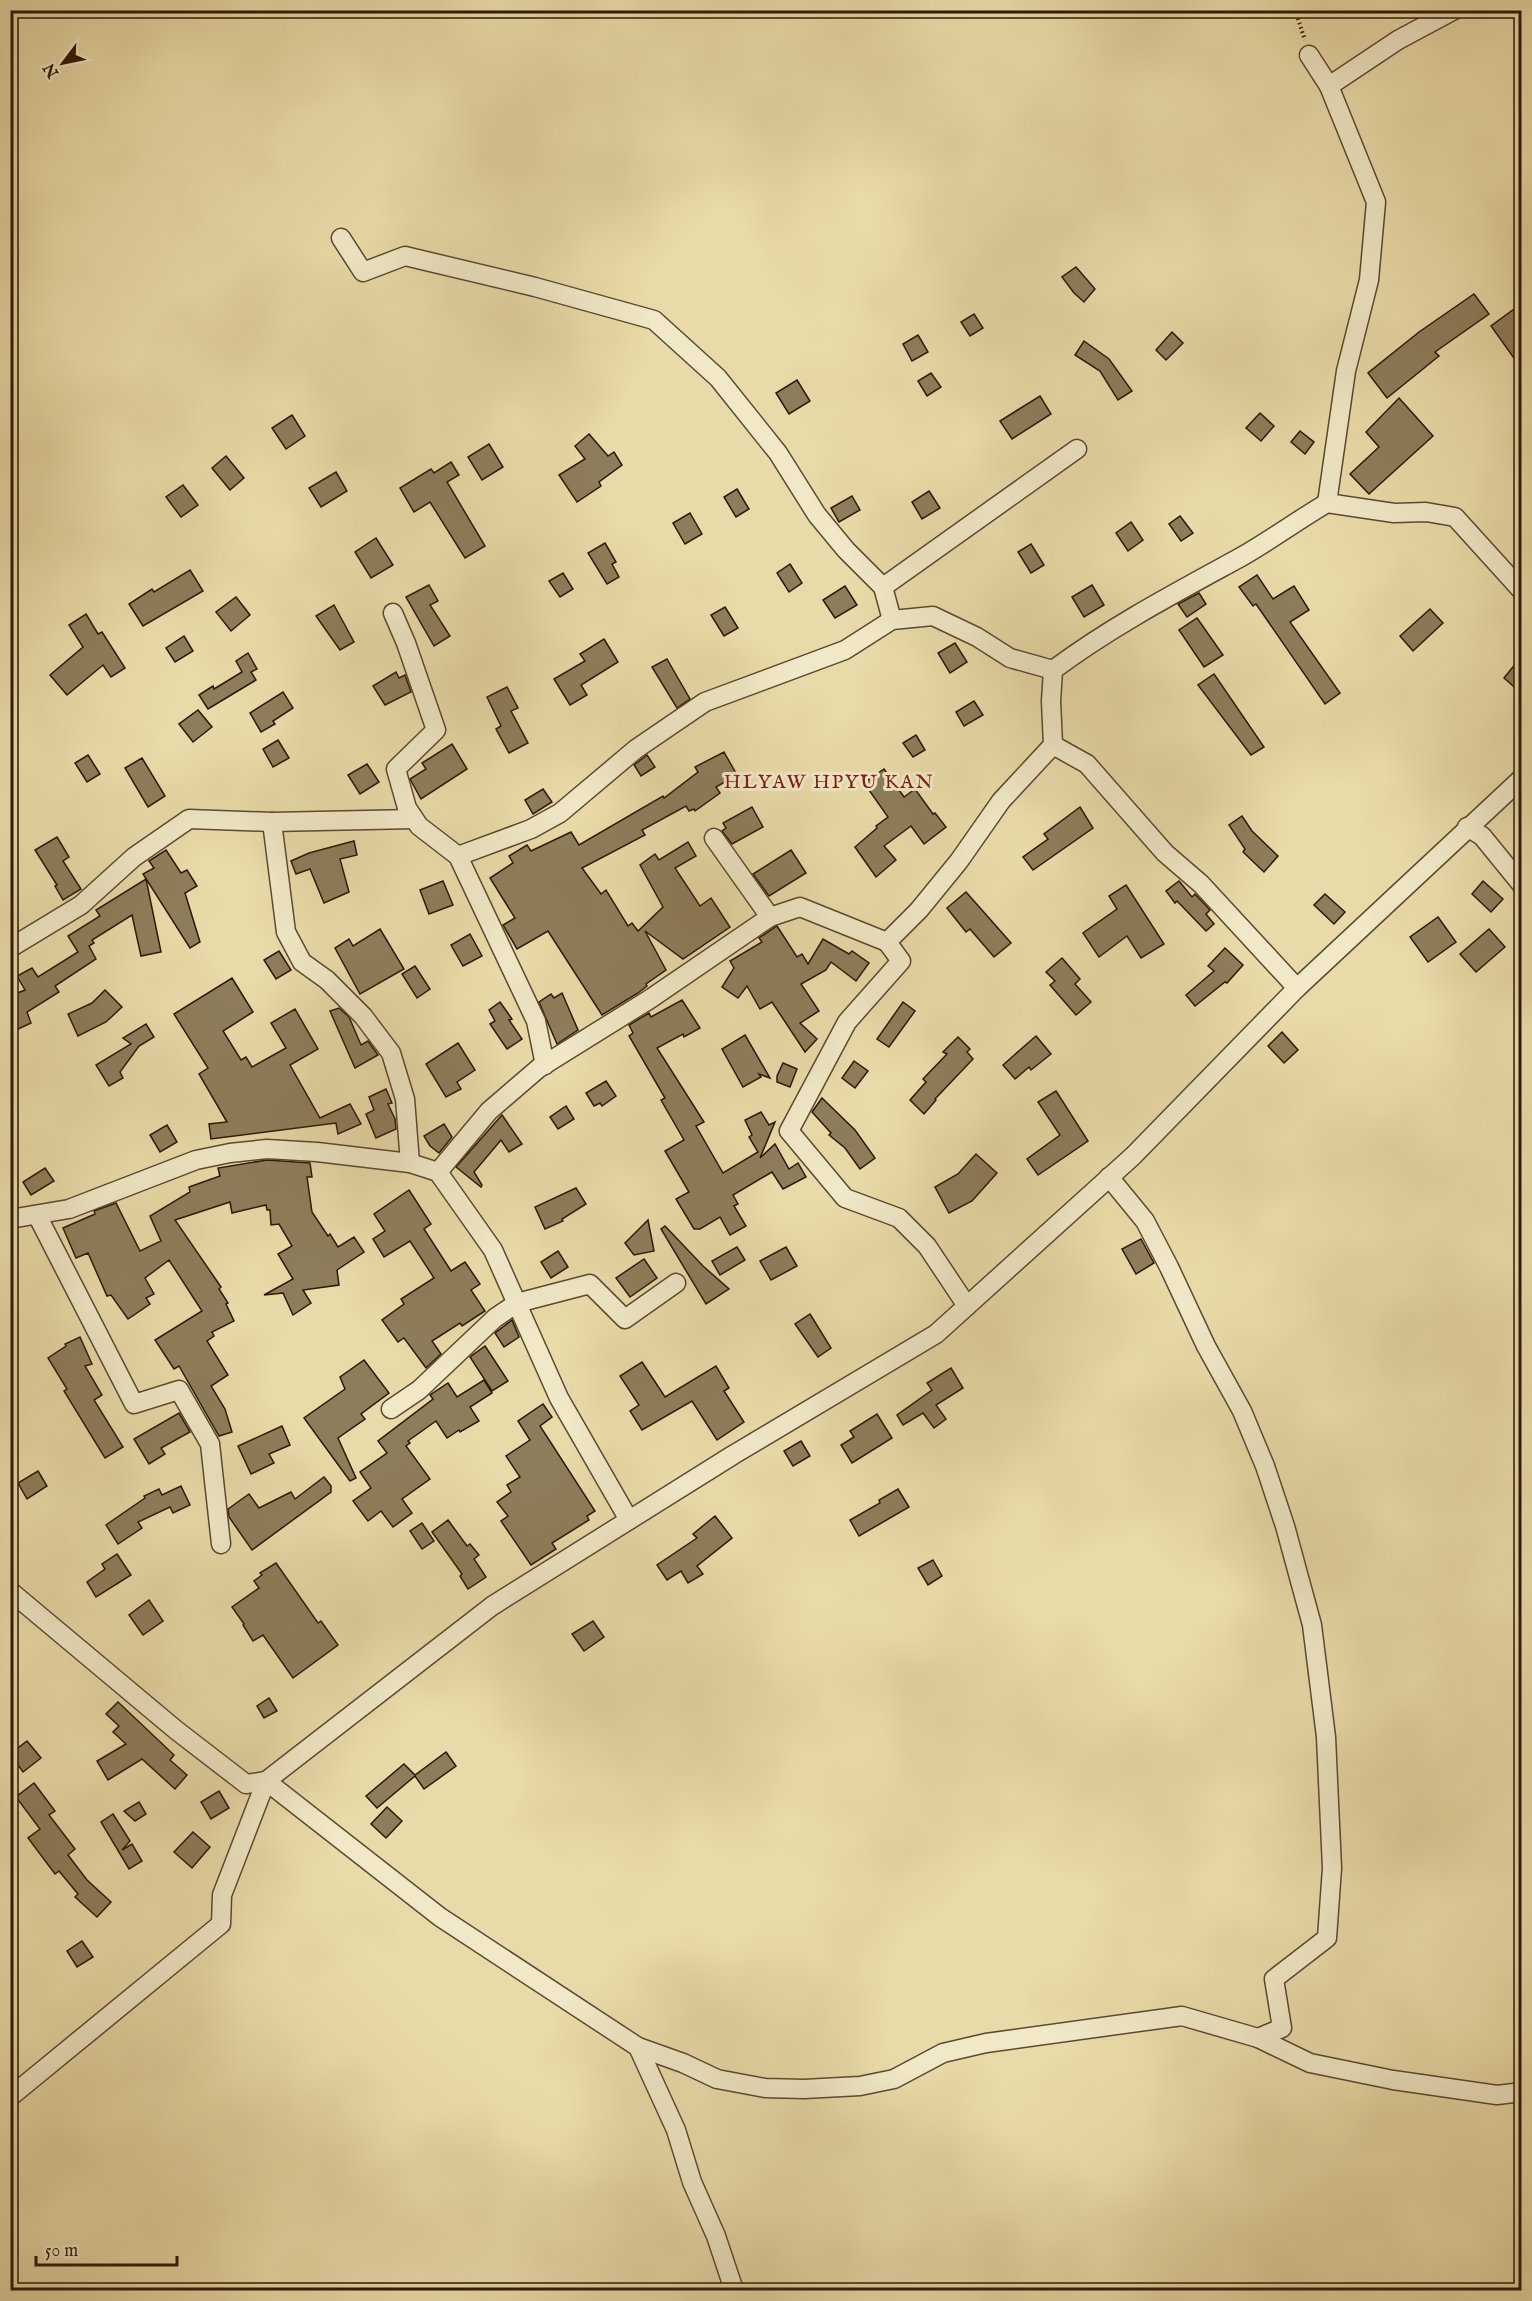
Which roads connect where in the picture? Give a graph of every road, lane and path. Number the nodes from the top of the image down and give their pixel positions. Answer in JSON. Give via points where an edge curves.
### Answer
{"nodes":[{"id":1,"x":1295,"y":10,"type":"edge"},
{"id":2,"x":1454,"y":10,"type":"edge"},
{"id":3,"x":1309,"y":55,"type":"joint"},
{"id":4,"x":1329,"y":86,"type":"junction"},
{"id":5,"x":340,"y":238,"type":"dead end"},
{"id":6,"x":1077,"y":449,"type":"dead end"},
{"id":7,"x":1327,"y":502,"type":"junction"},
{"id":8,"x":883,"y":587,"type":"junction"},
{"id":9,"x":1521,"y":591,"type":"edge"},
{"id":10,"x":393,"y":613,"type":"dead end"},
{"id":11,"x":892,"y":620,"type":"junction"},
{"id":12,"x":1053,"y":670,"type":"junction"},
{"id":13,"x":1053,"y":745,"type":"junction"},
{"id":14,"x":1521,"y":778,"type":"edge"},
{"id":15,"x":414,"y":819,"type":"junction"},
{"id":16,"x":272,"y":822,"type":"junction"},
{"id":17,"x":1467,"y":828,"type":"junction"},
{"id":18,"x":714,"y":838,"type":"dead end"},
{"id":19,"x":458,"y":856,"type":"junction"},
{"id":20,"x":1521,"y":885,"type":"edge"},
{"id":21,"x":770,"y":917,"type":"junction"},
{"id":22,"x":887,"y":942,"type":"junction"},
{"id":23,"x":10,"y":948,"type":"edge"},
{"id":24,"x":1297,"y":988,"type":"junction"},
{"id":25,"x":545,"y":1065,"type":"junction"},
{"id":26,"x":410,"y":1163,"type":"junction"},
{"id":27,"x":438,"y":1172,"type":"junction"},
{"id":28,"x":1109,"y":1177,"type":"junction"},
{"id":29,"x":37,"y":1215,"type":"junction"},
{"id":30,"x":10,"y":1219,"type":"edge"},
{"id":31,"x":676,"y":1283,"type":"dead end"},
{"id":32,"x":517,"y":1303,"type":"junction"},
{"id":33,"x":967,"y":1306,"type":"junction"},
{"id":34,"x":391,"y":1409,"type":"dead end"},
{"id":35,"x":629,"y":1520,"type":"junction"},
{"id":36,"x":220,"y":1544,"type":"dead end"},
{"id":37,"x":10,"y":1590,"type":"edge"},
{"id":38,"x":266,"y":1781,"type":"junction"},
{"id":39,"x":1257,"y":2038,"type":"junction"},
{"id":40,"x":638,"y":2047,"type":"junction"},
{"id":41,"x":1521,"y":2092,"type":"edge"},
{"id":42,"x":10,"y":2097,"type":"edge"},
{"id":43,"x":734,"y":2290,"type":"edge"}],
"edges":[{"from":1,"to":3,"type":"path"},
{"from":2,"to":4,"type":"street","via":[[1398,40]]},
{"from":3,"to":4,"type":"street"},
{"from":4,"to":7,"type":"street","via":[[1376,202],[1369,280],[1346,371]]},
{"from":5,"to":8,"type":"street","via":[[363,272],[405,256],[654,320],[718,378],[778,453],[817,515]]},
{"from":6,"to":8,"type":"street"},
{"from":7,"to":9,"type":"street","via":[[1394,513],[1426,512],[1455,517]]},
{"from":7,"to":12,"type":"street","via":[[1242,556],[1088,644]]},
{"from":8,"to":11,"type":"street"},
{"from":10,"to":15,"type":"street","via":[[436,730],[396,769]]},
{"from":11,"to":12,"type":"street","via":[[933,616],[1010,658]]},
{"from":11,"to":19,"type":"street","via":[[845,650],[705,702],[636,749],[560,813],[531,829]]},
{"from":12,"to":13,"type":"street"},
{"from":13,"to":22,"type":"street","via":[[1001,801],[919,910]]},
{"from":13,"to":24,"type":"street","via":[[1086,764]]},
{"from":14,"to":17,"type":"street"},
{"from":15,"to":16,"type":"street"},
{"from":15,"to":19,"type":"street"},
{"from":16,"to":23,"type":"street","via":[[189,819],[134,857],[81,905]]},
{"from":16,"to":26,"type":"street","via":[[286,932],[302,962],[327,980],[363,1016],[391,1053],[405,1099]]},
{"from":17,"to":20,"type":"street","via":[[1482,836]]},
{"from":17,"to":24,"type":"street"},
{"from":18,"to":21,"type":"street"},
{"from":19,"to":25,"type":"street","via":[[536,1021]]},
{"from":21,"to":22,"type":"street","via":[[800,907]]},
{"from":21,"to":25,"type":"street"},
{"from":22,"to":33,"type":"street","via":[[901,961],[847,1022],[789,1131],[845,1198],[899,1218],[927,1246]]},
{"from":24,"to":28,"type":"street"},
{"from":25,"to":27,"type":"street","via":[[489,1111]]},
{"from":26,"to":27,"type":"street"},
{"from":26,"to":29,"type":"street","via":[[267,1149],[230,1153],[196,1160],[69,1209]]},
{"from":27,"to":32,"type":"street","via":[[493,1250]]},
{"from":28,"to":33,"type":"street"},
{"from":28,"to":39,"type":"street","via":[[1145,1221],[1242,1411],[1285,1526],[1312,1625],[1326,1737],[1332,1868],[1327,1938],[1274,1979],[1282,2028]]},
{"from":29,"to":30,"type":"street"},
{"from":29,"to":36,"type":"street","via":[[134,1404],[179,1390],[210,1444]]},
{"from":31,"to":32,"type":"street","via":[[625,1319],[590,1284]]},
{"from":32,"to":34,"type":"street"},
{"from":32,"to":35,"type":"street","via":[[559,1398]]},
{"from":33,"to":35,"type":"street","via":[[936,1334]]},
{"from":35,"to":38,"type":"street","via":[[492,1606]]},
{"from":37,"to":38,"type":"street","via":[[246,1784]]},
{"from":38,"to":40,"type":"street","via":[[440,1917]]},
{"from":38,"to":42,"type":"street","via":[[222,1895],[221,1924]]},
{"from":39,"to":40,"type":"street","via":[[1182,2016],[986,2043],[943,2053],[894,2079],[860,2086],[804,2089],[765,2088],[717,2079]]},
{"from":39,"to":41,"type":"street","via":[[1310,2063],[1393,2080],[1497,2095]]},
{"from":40,"to":43,"type":"street","via":[[676,2130]]}]}
